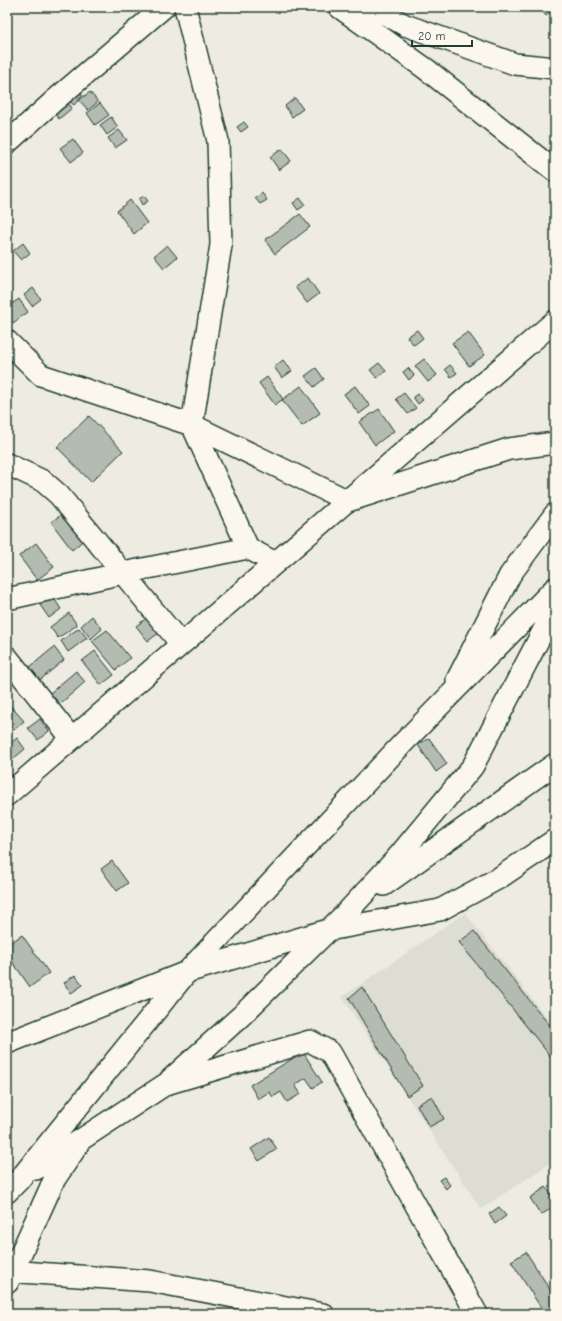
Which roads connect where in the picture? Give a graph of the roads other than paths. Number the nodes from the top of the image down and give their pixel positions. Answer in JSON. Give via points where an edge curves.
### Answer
{"nodes":[{"id":1,"x":164,"y":7,"type":"edge"},
{"id":2,"x":185,"y":7,"type":"edge"},
{"id":3,"x":339,"y":7,"type":"edge"},
{"id":4,"x":372,"y":7,"type":"edge"},
{"id":5,"x":555,"y":68,"type":"edge"},
{"id":6,"x":7,"y":143,"type":"edge"},
{"id":7,"x":555,"y":171,"type":"edge"},
{"id":8,"x":555,"y":321,"type":"edge"},
{"id":9,"x":7,"y":341,"type":"edge"},
{"id":10,"x":192,"y":425,"type":"junction"},
{"id":11,"x":555,"y":443,"type":"edge"},
{"id":12,"x":7,"y":464,"type":"edge"},
{"id":13,"x":348,"y":501,"type":"junction"},
{"id":14,"x":555,"y":514,"type":"edge"},
{"id":15,"x":248,"y":548,"type":"junction"},
{"id":16,"x":275,"y":563,"type":"junction"},
{"id":17,"x":123,"y":573,"type":"junction"},
{"id":18,"x":555,"y":588,"type":"edge"},
{"id":19,"x":7,"y":599,"type":"edge"},
{"id":20,"x":555,"y":608,"type":"edge"},
{"id":21,"x":181,"y":644,"type":"junction"},
{"id":22,"x":7,"y":657,"type":"edge"},
{"id":23,"x":448,"y":698,"type":"junction"},
{"id":24,"x":72,"y":739,"type":"junction"},
{"id":25,"x":555,"y":764,"type":"edge"},
{"id":26,"x":7,"y":795,"type":"edge"},
{"id":27,"x":555,"y":840,"type":"edge"},
{"id":28,"x":348,"y":911,"type":"junction"},
{"id":29,"x":328,"y":930,"type":"junction"},
{"id":30,"x":187,"y":972,"type":"junction"},
{"id":31,"x":7,"y":1043,"type":"edge"},
{"id":32,"x":166,"y":1084,"type":"junction"},
{"id":33,"x":82,"y":1139,"type":"junction"},
{"id":34,"x":11,"y":1185,"type":"edge"},
{"id":35,"x":9,"y":1275,"type":"edge"},
{"id":36,"x":323,"y":1314,"type":"edge"},
{"id":37,"x":477,"y":1314,"type":"edge"}],
"edges":[{"from":1,"to":6,"type":"street"},
{"from":2,"to":10,"type":"street","via":[[218,141],[220,245]]},
{"from":3,"to":7,"type":"street","via":[[426,69]]},
{"from":4,"to":5,"type":"street","via":[[404,25],[515,64]]},
{"from":8,"to":13,"type":"street"},
{"from":9,"to":10,"type":"street","via":[[41,375]]},
{"from":10,"to":13,"type":"street"},
{"from":10,"to":15,"type":"street"},
{"from":11,"to":13,"type":"street","via":[[509,449]]},
{"from":12,"to":17,"type":"street","via":[[43,481],[59,495]]},
{"from":13,"to":16,"type":"street"},
{"from":14,"to":23,"type":"street","via":[[510,575]]},
{"from":15,"to":16,"type":"street"},
{"from":15,"to":17,"type":"street"},
{"from":16,"to":21,"type":"street"},
{"from":17,"to":19,"type":"street"},
{"from":17,"to":21,"type":"street"},
{"from":18,"to":23,"type":"street"},
{"from":20,"to":28,"type":"street","via":[[473,766],[397,858]]},
{"from":21,"to":24,"type":"street"},
{"from":22,"to":24,"type":"street"},
{"from":23,"to":30,"type":"street"},
{"from":24,"to":26,"type":"street"},
{"from":25,"to":28,"type":"street"},
{"from":27,"to":29,"type":"street","via":[[499,878],[440,910]]},
{"from":28,"to":29,"type":"street"},
{"from":29,"to":30,"type":"street"},
{"from":29,"to":32,"type":"street","via":[[241,1016]]},
{"from":30,"to":31,"type":"street"},
{"from":30,"to":34,"type":"street"},
{"from":32,"to":33,"type":"street"},
{"from":32,"to":37,"type":"street","via":[[310,1040],[330,1052]]},
{"from":33,"to":34,"type":"street"},
{"from":33,"to":35,"type":"street","via":[[54,1180]]},
{"from":35,"to":36,"type":"street","via":[[150,1281]]}]}
